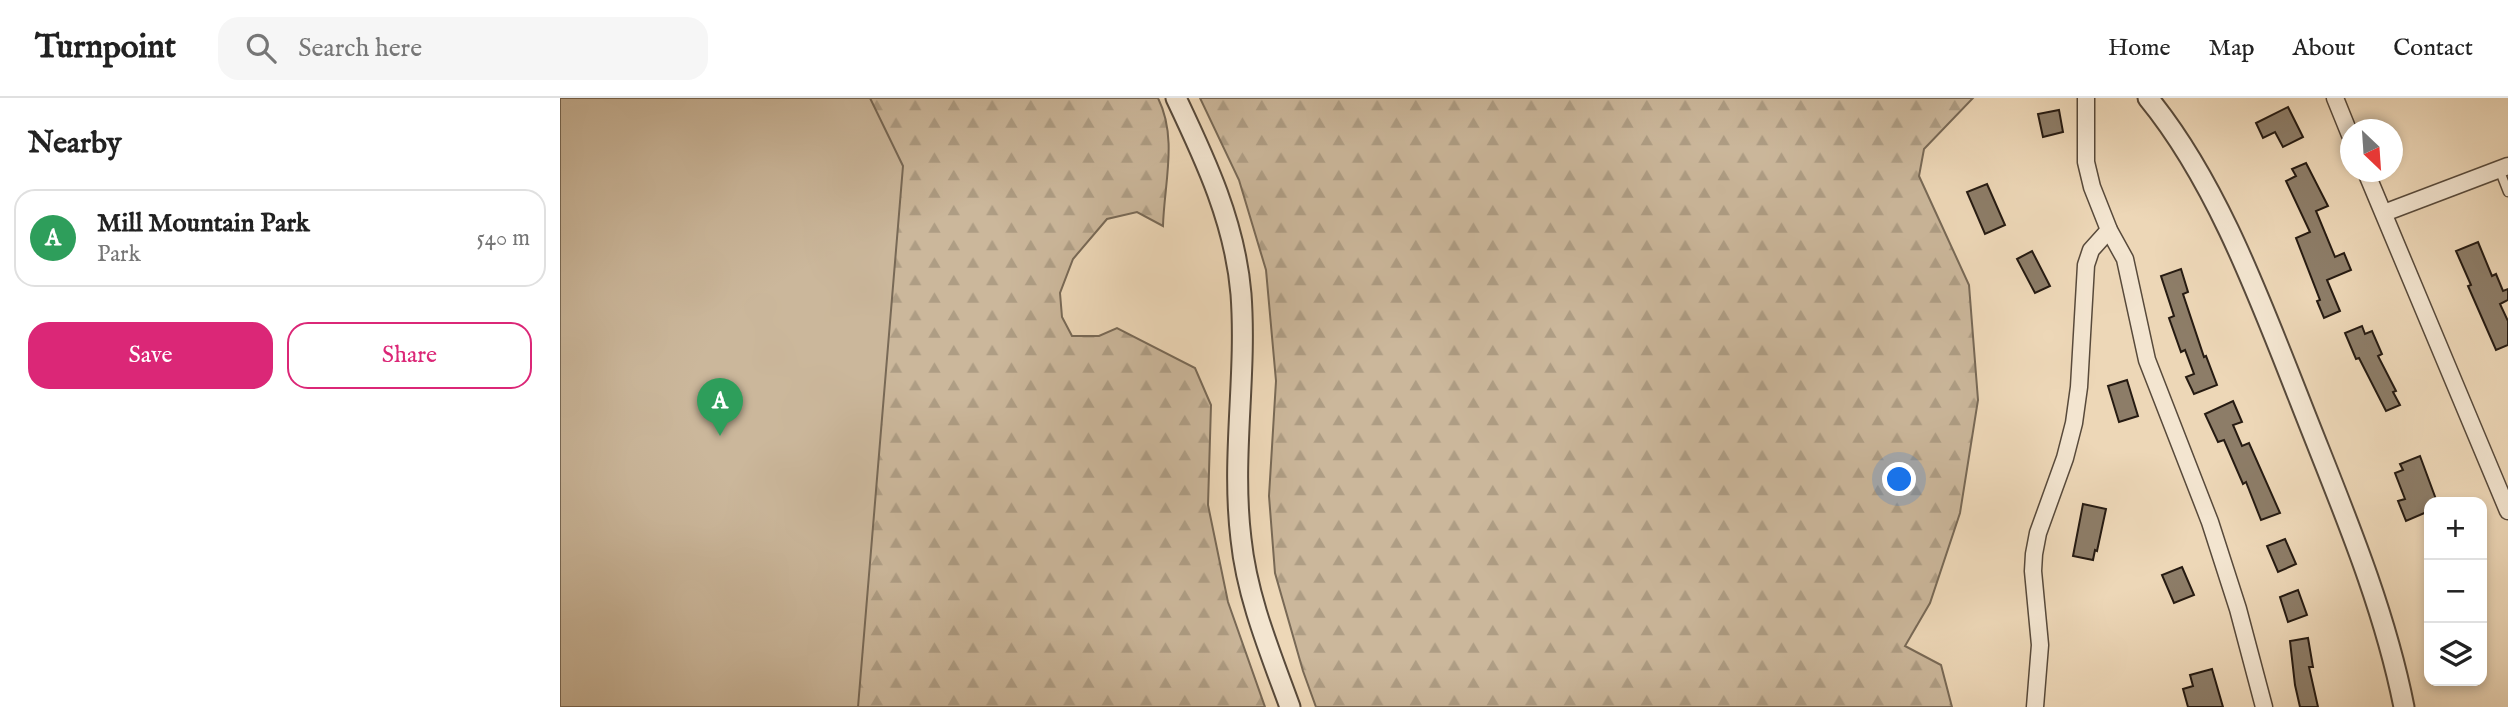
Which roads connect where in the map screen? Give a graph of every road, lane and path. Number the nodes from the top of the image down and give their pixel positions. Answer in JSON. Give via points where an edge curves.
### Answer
{"nodes":[{"id":1,"x":1176,"y":98,"type":"edge"},
{"id":2,"x":2086,"y":98,"type":"edge"},
{"id":3,"x":2148,"y":98,"type":"edge"},
{"id":4,"x":2335,"y":98,"type":"edge"},
{"id":5,"x":2344,"y":119,"type":"edge"},
{"id":6,"x":2503,"y":168,"type":"edge"},
{"id":7,"x":2370,"y":182,"type":"edge"},
{"id":8,"x":2508,"y":192,"type":"edge"},
{"id":9,"x":2384,"y":213,"type":"junction"},
{"id":10,"x":2109,"y":230,"type":"junction"},
{"id":11,"x":2508,"y":511,"type":"edge"},
{"id":12,"x":1290,"y":707,"type":"edge"},
{"id":13,"x":2035,"y":707,"type":"edge"},
{"id":14,"x":2264,"y":707,"type":"edge"},
{"id":15,"x":2404,"y":707,"type":"edge"}],
"edges":[{"from":1,"to":12,"type":"street","via":[[1211,174],[1234,251],[1242,335],[1237,457],[1241,541],[1260,623]]},
{"from":2,"to":10,"type":"street","via":[[2086,162]]},
{"from":3,"to":15,"type":"street","via":[[2191,158],[2277,339],[2358,548]]},
{"from":4,"to":5,"type":"street"},
{"from":6,"to":8,"type":"lane"},
{"from":6,"to":9,"type":"street"},
{"from":7,"to":9,"type":"street"},
{"from":9,"to":11,"type":"street"},
{"from":10,"to":13,"type":"street","via":[[2091,250],[2086,265],[2074,423],[2038,533],[2033,571],[2040,645]]},
{"from":10,"to":14,"type":"street","via":[[2128,272],[2147,360],[2210,522]]}]}
